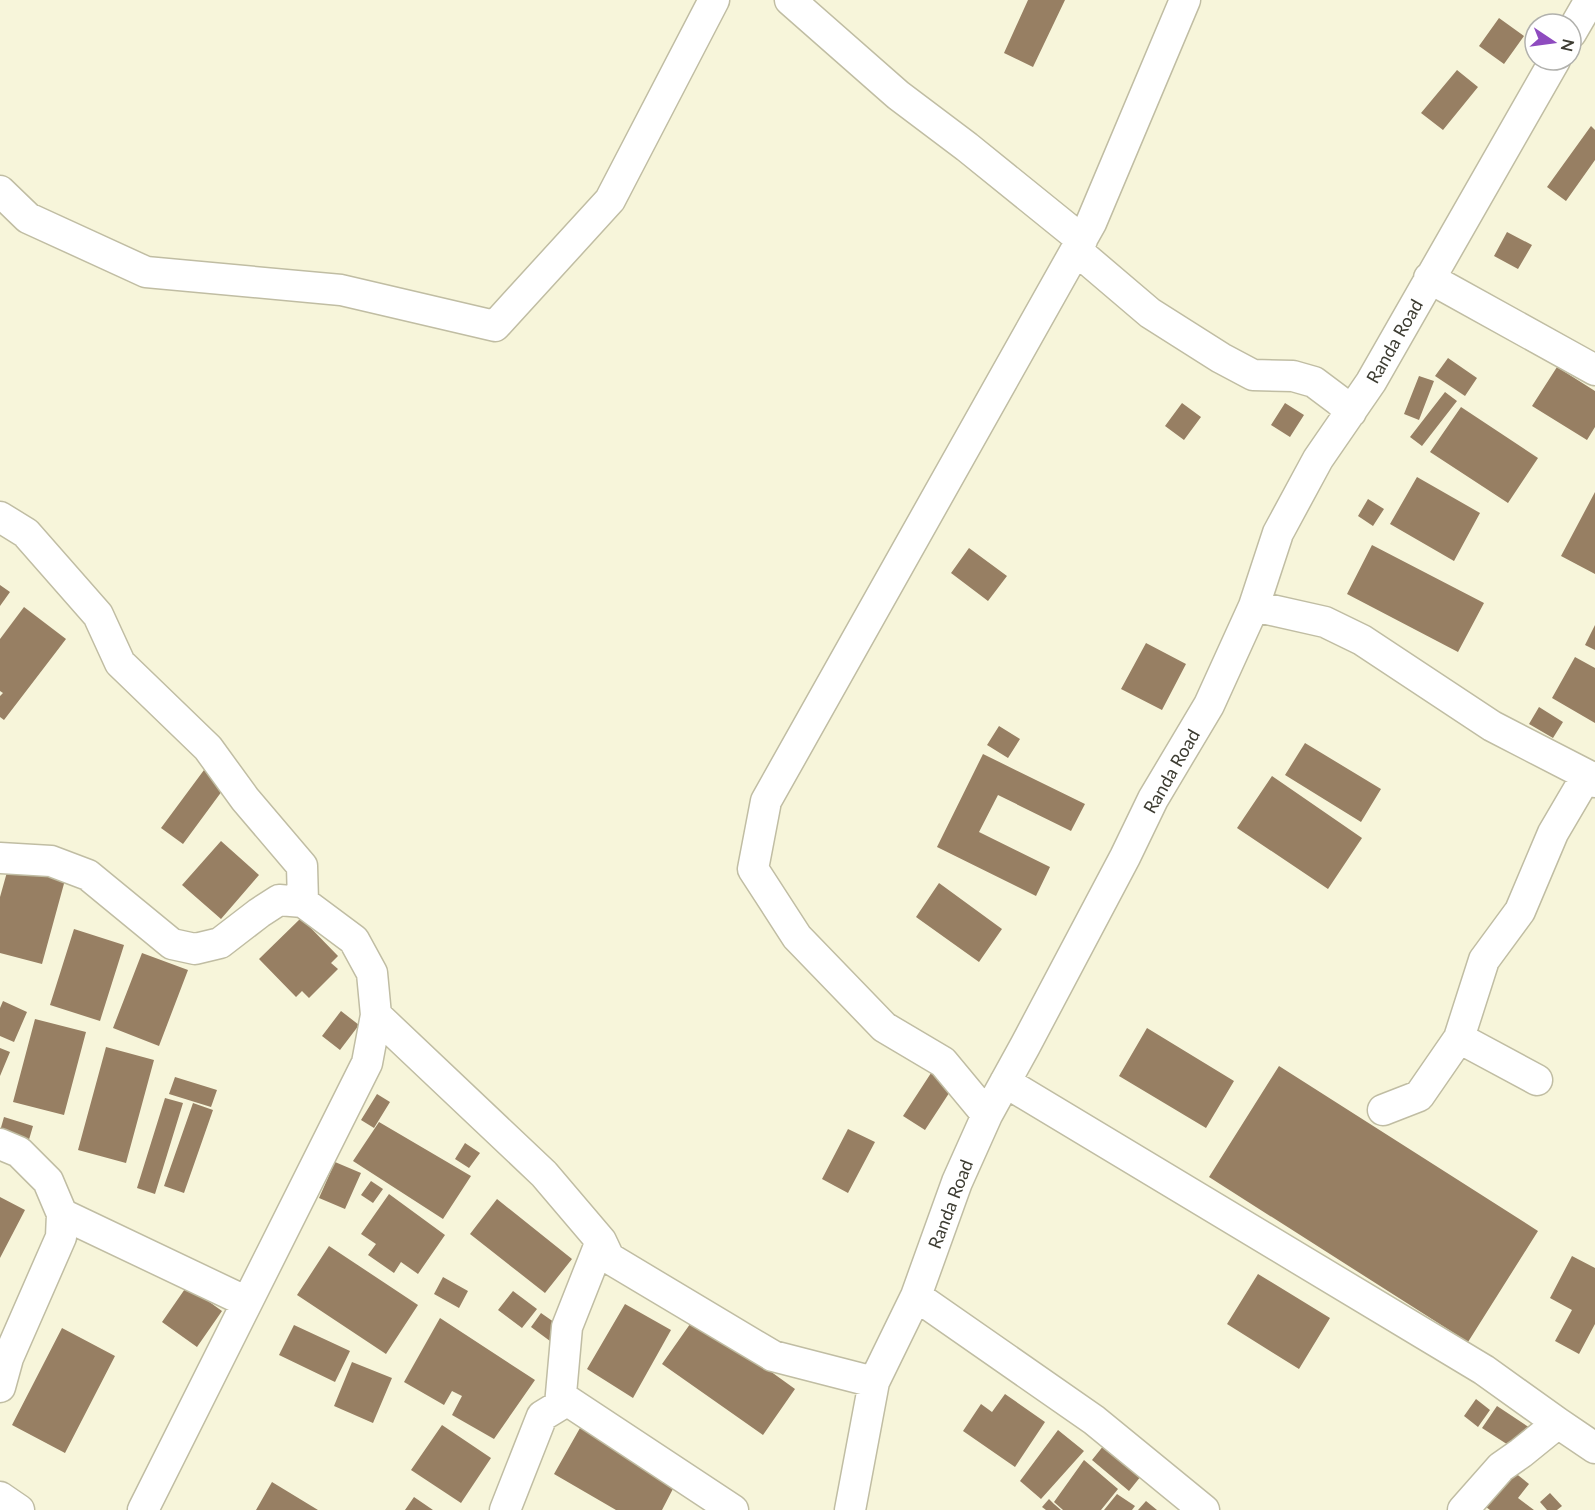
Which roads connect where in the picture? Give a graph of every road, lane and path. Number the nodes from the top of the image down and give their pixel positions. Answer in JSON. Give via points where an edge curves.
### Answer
{"nodes":[{"id":1,"x":714,"y":0,"type":"edge"},
{"id":2,"x":790,"y":0,"type":"edge"},
{"id":3,"x":1185,"y":0,"type":"edge"},
{"id":4,"x":1548,"y":72,"type":"edge"},
{"id":5,"x":0,"y":191,"type":"edge"},
{"id":6,"x":1079,"y":244,"type":"junction"},
{"id":7,"x":1429,"y":278,"type":"junction"},
{"id":8,"x":1595,"y":370,"type":"edge"},
{"id":9,"x":1351,"y":412,"type":"junction"},
{"id":10,"x":0,"y":517,"type":"edge"},
{"id":11,"x":1254,"y":606,"type":"junction"},
{"id":12,"x":1591,"y":778,"type":"edge"},
{"id":13,"x":0,"y":858,"type":"edge"},
{"id":14,"x":303,"y":902,"type":"junction"},
{"id":15,"x":376,"y":1014,"type":"junction"},
{"id":16,"x":1460,"y":1038,"type":"junction"},
{"id":17,"x":1537,"y":1080,"type":"dead end"},
{"id":18,"x":1005,"y":1082,"type":"junction"},
{"id":19,"x":1383,"y":1110,"type":"dead end"},
{"id":20,"x":987,"y":1115,"type":"junction"},
{"id":21,"x":0,"y":1144,"type":"edge"},
{"id":22,"x":62,"y":1214,"type":"junction"},
{"id":23,"x":601,"y":1241,"type":"junction"},
{"id":24,"x":916,"y":1296,"type":"junction"},
{"id":25,"x":247,"y":1302,"type":"junction"},
{"id":26,"x":874,"y":1382,"type":"junction"},
{"id":27,"x":0,"y":1387,"type":"edge"},
{"id":28,"x":560,"y":1405,"type":"junction"},
{"id":29,"x":1558,"y":1423,"type":"junction"},
{"id":30,"x":1595,"y":1448,"type":"edge"},
{"id":31,"x":0,"y":1497,"type":"edge"},
{"id":32,"x":19,"y":1510,"type":"edge"},
{"id":33,"x":143,"y":1510,"type":"edge"},
{"id":34,"x":505,"y":1510,"type":"edge"},
{"id":35,"x":733,"y":1510,"type":"edge"},
{"id":36,"x":850,"y":1510,"type":"edge"},
{"id":37,"x":1204,"y":1510,"type":"edge"},
{"id":38,"x":1463,"y":1510,"type":"edge"}],
"edges":[{"from":1,"to":5,"type":"street","via":[[610,200],[495,326],[341,290],[146,272],[28,218]]},
{"from":2,"to":6,"type":"street"},
{"from":3,"to":6,"type":"street","via":[[1091,224]]},
{"from":4,"to":7,"type":"street","name":"Randa Road"},
{"from":6,"to":9,"type":"street","via":[[1150,313],[1221,358],[1253,375],[1293,376],[1314,382]]},
{"from":6,"to":20,"type":"street","via":[[766,801],[753,869],[796,937],[884,1028],[943,1062]]},
{"from":7,"to":8,"type":"street"},
{"from":7,"to":9,"type":"street","name":"Randa Road"},
{"from":9,"to":11,"type":"street","name":"Randa Road","via":[[1318,459],[1278,533]]},
{"from":10,"to":14,"type":"street","via":[[26,533],[99,615],[120,663],[208,748],[302,866]]},
{"from":11,"to":12,"type":"street","via":[[1324,622],[1362,640],[1492,726]]},
{"from":11,"to":18,"type":"street","name":"Randa Road","via":[[1209,705],[1153,799]]},
{"from":12,"to":16,"type":"street","via":[[1553,832],[1520,911],[1484,960]]},
{"from":13,"to":14,"type":"street","via":[[51,861],[88,875],[172,944],[195,949],[220,943],[279,900]]},
{"from":14,"to":15,"type":"street","via":[[354,940],[372,972]]},
{"from":15,"to":23,"type":"street","via":[[544,1174]]},
{"from":15,"to":25,"type":"street","via":[[367,1063]]},
{"from":16,"to":17,"type":"street"},
{"from":16,"to":19,"type":"street","via":[[1419,1096]]},
{"from":18,"to":20,"type":"street","name":"Randa Road"},
{"from":18,"to":29,"type":"street","via":[[1485,1370]]},
{"from":20,"to":24,"type":"street","name":"Randa Road","via":[[957,1182]]},
{"from":21,"to":22,"type":"street","via":[[19,1152],[48,1181]]},
{"from":22,"to":25,"type":"street"},
{"from":22,"to":27,"type":"street","via":[[61,1237],[8,1359]]},
{"from":23,"to":26,"type":"street","via":[[609,1258],[773,1356]]},
{"from":23,"to":28,"type":"street","via":[[567,1327]]},
{"from":24,"to":26,"type":"street","name":"Randa Road"},
{"from":24,"to":37,"type":"street","via":[[1094,1420]]},
{"from":25,"to":33,"type":"street"},
{"from":26,"to":36,"type":"street","name":"Randa Road"},
{"from":28,"to":34,"type":"street","via":[[542,1416]]},
{"from":28,"to":35,"type":"street","via":[[565,1399]]},
{"from":29,"to":30,"type":"street"},
{"from":29,"to":38,"type":"street","via":[[1501,1467]]},
{"from":31,"to":32,"type":"street"}]}
